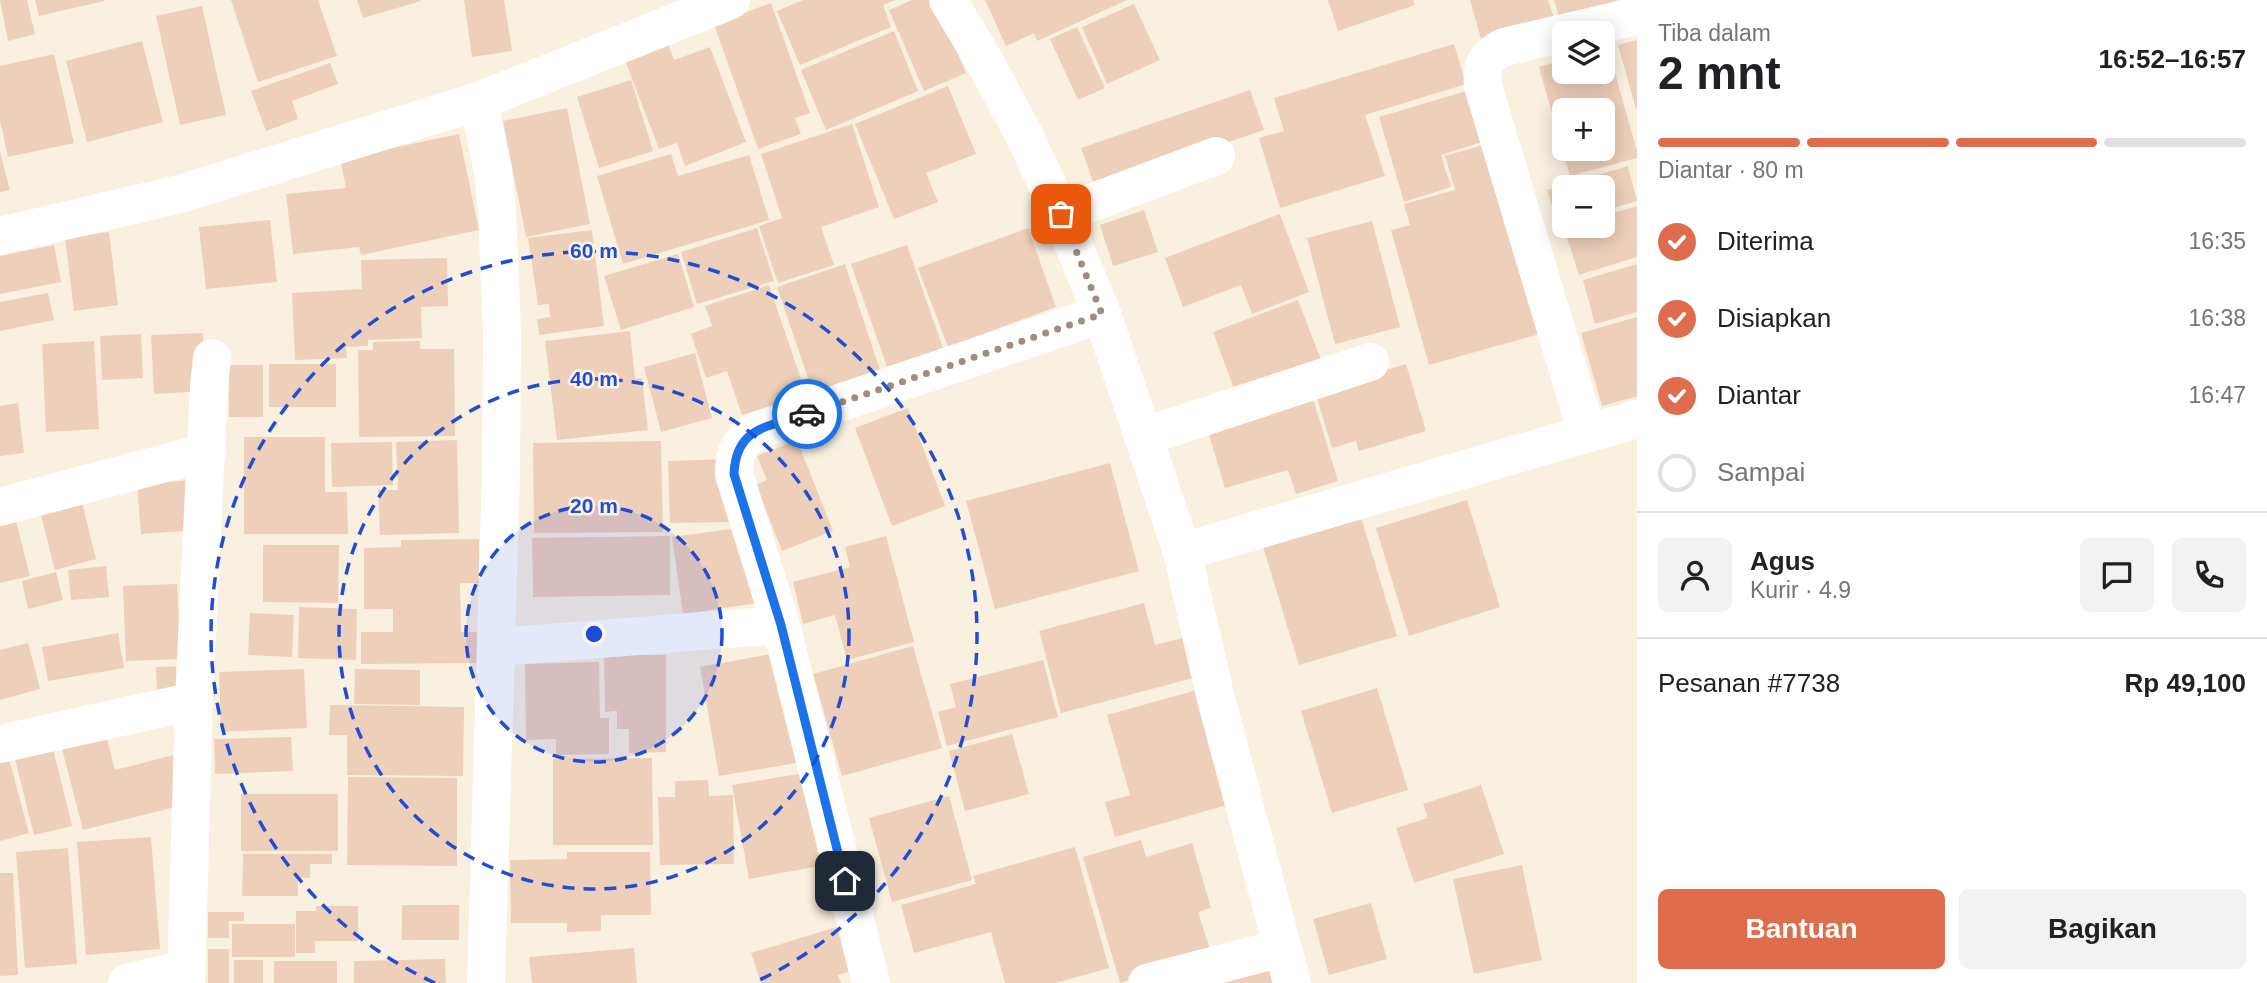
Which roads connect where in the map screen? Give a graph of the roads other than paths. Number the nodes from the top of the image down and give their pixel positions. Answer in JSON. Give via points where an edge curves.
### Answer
{"nodes":[{"id":1,"x":948,"y":0,"type":"edge"},
{"id":2,"x":717,"y":3,"type":"edge"},
{"id":3,"x":1637,"y":16,"type":"edge"},
{"id":4,"x":479,"y":101,"type":"junction"},
{"id":5,"x":1216,"y":156,"type":"dead end"},
{"id":6,"x":1061,"y":214,"type":"junction"},
{"id":7,"x":0,"y":236,"type":"edge"},
{"id":8,"x":1102,"y":314,"type":"junction"},
{"id":9,"x":212,"y":358,"type":"dead end"},
{"id":10,"x":1370,"y":362,"type":"dead end"},
{"id":11,"x":1637,"y":419,"type":"edge"},
{"id":12,"x":1587,"y":433,"type":"junction"},
{"id":13,"x":1143,"y":437,"type":"junction"},
{"id":14,"x":206,"y":452,"type":"junction"},
{"id":15,"x":0,"y":507,"type":"edge"},
{"id":16,"x":1182,"y":552,"type":"junction"},
{"id":17,"x":781,"y":625,"type":"junction"},
{"id":18,"x":496,"y":647,"type":"junction"},
{"id":19,"x":194,"y":701,"type":"junction"},
{"id":20,"x":0,"y":744,"type":"edge"},
{"id":21,"x":1287,"y":965,"type":"edge"},
{"id":22,"x":186,"y":976,"type":"edge"},
{"id":23,"x":127,"y":983,"type":"edge"},
{"id":24,"x":486,"y":983,"type":"edge"},
{"id":25,"x":871,"y":983,"type":"edge"},
{"id":26,"x":1147,"y":983,"type":"edge"}],
"edges":[{"from":1,"to":6,"type":"street"},
{"from":2,"to":4,"type":"street"},
{"from":3,"to":12,"type":"street","via":[[1504,47],[1484,61],[1481,72]]},
{"from":4,"to":7,"type":"street","via":[[180,194]]},
{"from":4,"to":18,"type":"street","via":[[493,173],[501,259]]},
{"from":5,"to":6,"type":"street"},
{"from":6,"to":8,"type":"street"},
{"from":8,"to":13,"type":"street"},
{"from":8,"to":17,"type":"street","via":[[745,438],[734,456],[734,474]]},
{"from":9,"to":14,"type":"street"},
{"from":10,"to":13,"type":"street"},
{"from":11,"to":12,"type":"street"},
{"from":12,"to":16,"type":"street"},
{"from":13,"to":16,"type":"street"},
{"from":14,"to":15,"type":"street"},
{"from":14,"to":19,"type":"street"},
{"from":16,"to":21,"type":"street"},
{"from":17,"to":18,"type":"street"},
{"from":17,"to":25,"type":"street"},
{"from":18,"to":24,"type":"street"},
{"from":19,"to":20,"type":"street"},
{"from":19,"to":22,"type":"street"},
{"from":21,"to":26,"type":"street"},
{"from":22,"to":23,"type":"street"}]}
